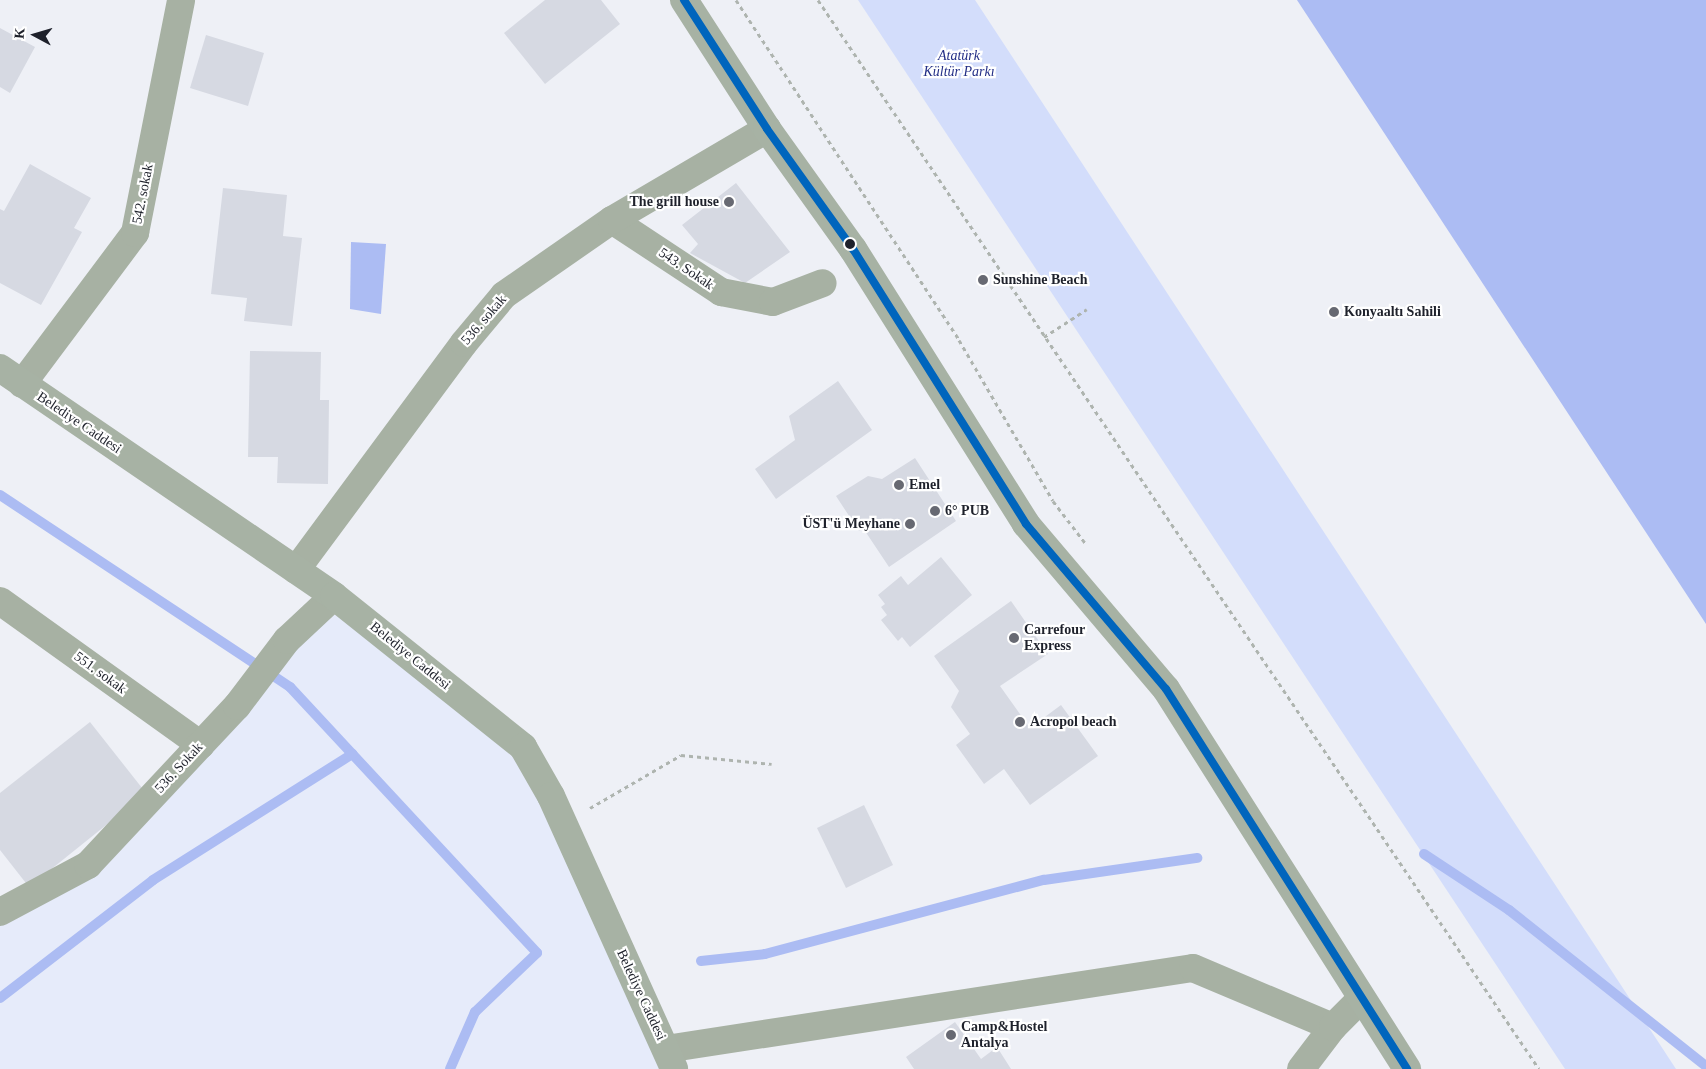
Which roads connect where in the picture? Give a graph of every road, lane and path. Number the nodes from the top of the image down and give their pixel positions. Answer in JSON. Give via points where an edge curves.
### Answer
{"nodes":[{"id":1,"x":181,"y":0,"type":"edge"},
{"id":2,"x":684,"y":0,"type":"edge"},
{"id":3,"x":736,"y":0,"type":"edge"},
{"id":4,"x":818,"y":0,"type":"edge"},
{"id":5,"x":767,"y":128,"type":"junction"},
{"id":6,"x":612,"y":220,"type":"junction"},
{"id":7,"x":824,"y":283,"type":"dead end"},
{"id":8,"x":1087,"y":309,"type":"dead end"},
{"id":9,"x":1044,"y":337,"type":"junction"},
{"id":10,"x":0,"y":368,"type":"edge"},
{"id":11,"x":22,"y":384,"type":"junction"},
{"id":12,"x":1092,"y":551,"type":"dead end"},
{"id":13,"x":296,"y":570,"type":"junction"},
{"id":14,"x":334,"y":596,"type":"junction"},
{"id":15,"x":0,"y":601,"type":"edge"},
{"id":16,"x":201,"y":744,"type":"junction"},
{"id":17,"x":772,"y":764,"type":"dead end"},
{"id":18,"x":563,"y":824,"type":"junction"},
{"id":19,"x":0,"y":912,"type":"edge"},
{"id":20,"x":1361,"y":999,"type":"junction"},
{"id":21,"x":1333,"y":1027,"type":"junction"},
{"id":22,"x":670,"y":1059,"type":"edge"},
{"id":23,"x":1301,"y":1069,"type":"edge"},
{"id":24,"x":1407,"y":1069,"type":"edge"},
{"id":25,"x":1539,"y":1069,"type":"edge"}],
"edges":[{"from":1,"to":11,"type":"street","name":"542. sokak","via":[[135,233]]},
{"from":2,"to":5,"type":"main road"},
{"from":3,"to":12,"type":"path","via":[[959,340],[1053,501]]},
{"from":4,"to":9,"type":"path"},
{"from":5,"to":6,"type":"street","name":"536. sokak"},
{"from":5,"to":20,"type":"main road","via":[[853,249],[1026,524],[1166,688]]},
{"from":6,"to":7,"type":"street","name":"543. Sokak","via":[[721,292],[773,302]]},
{"from":6,"to":13,"type":"street","name":"536. sokak","via":[[504,295],[464,343]]},
{"from":8,"to":9,"type":"path"},
{"from":9,"to":25,"type":"path"},
{"from":10,"to":11,"type":"main road","name":"Belediye Caddesi"},
{"from":11,"to":13,"type":"main road","name":"Belediye Caddesi"},
{"from":13,"to":14,"type":"main road","name":"Belediye Caddesi"},
{"from":14,"to":16,"type":"street","name":"536. Sokak","via":[[287,640],[236,706]]},
{"from":14,"to":18,"type":"main road","name":"Belediye Caddesi","via":[[522,747]]},
{"from":15,"to":16,"type":"street","name":"551. sokak"},
{"from":16,"to":19,"type":"street","name":"536. Sokak","via":[[88,865]]},
{"from":17,"to":18,"type":"path","via":[[681,754]]},
{"from":18,"to":22,"type":"main road","name":"Belediye Caddesi"},
{"from":20,"to":21,"type":"street"},
{"from":20,"to":24,"type":"main road"},
{"from":21,"to":22,"type":"street","via":[[1193,968]]},
{"from":21,"to":23,"type":"street"}]}
